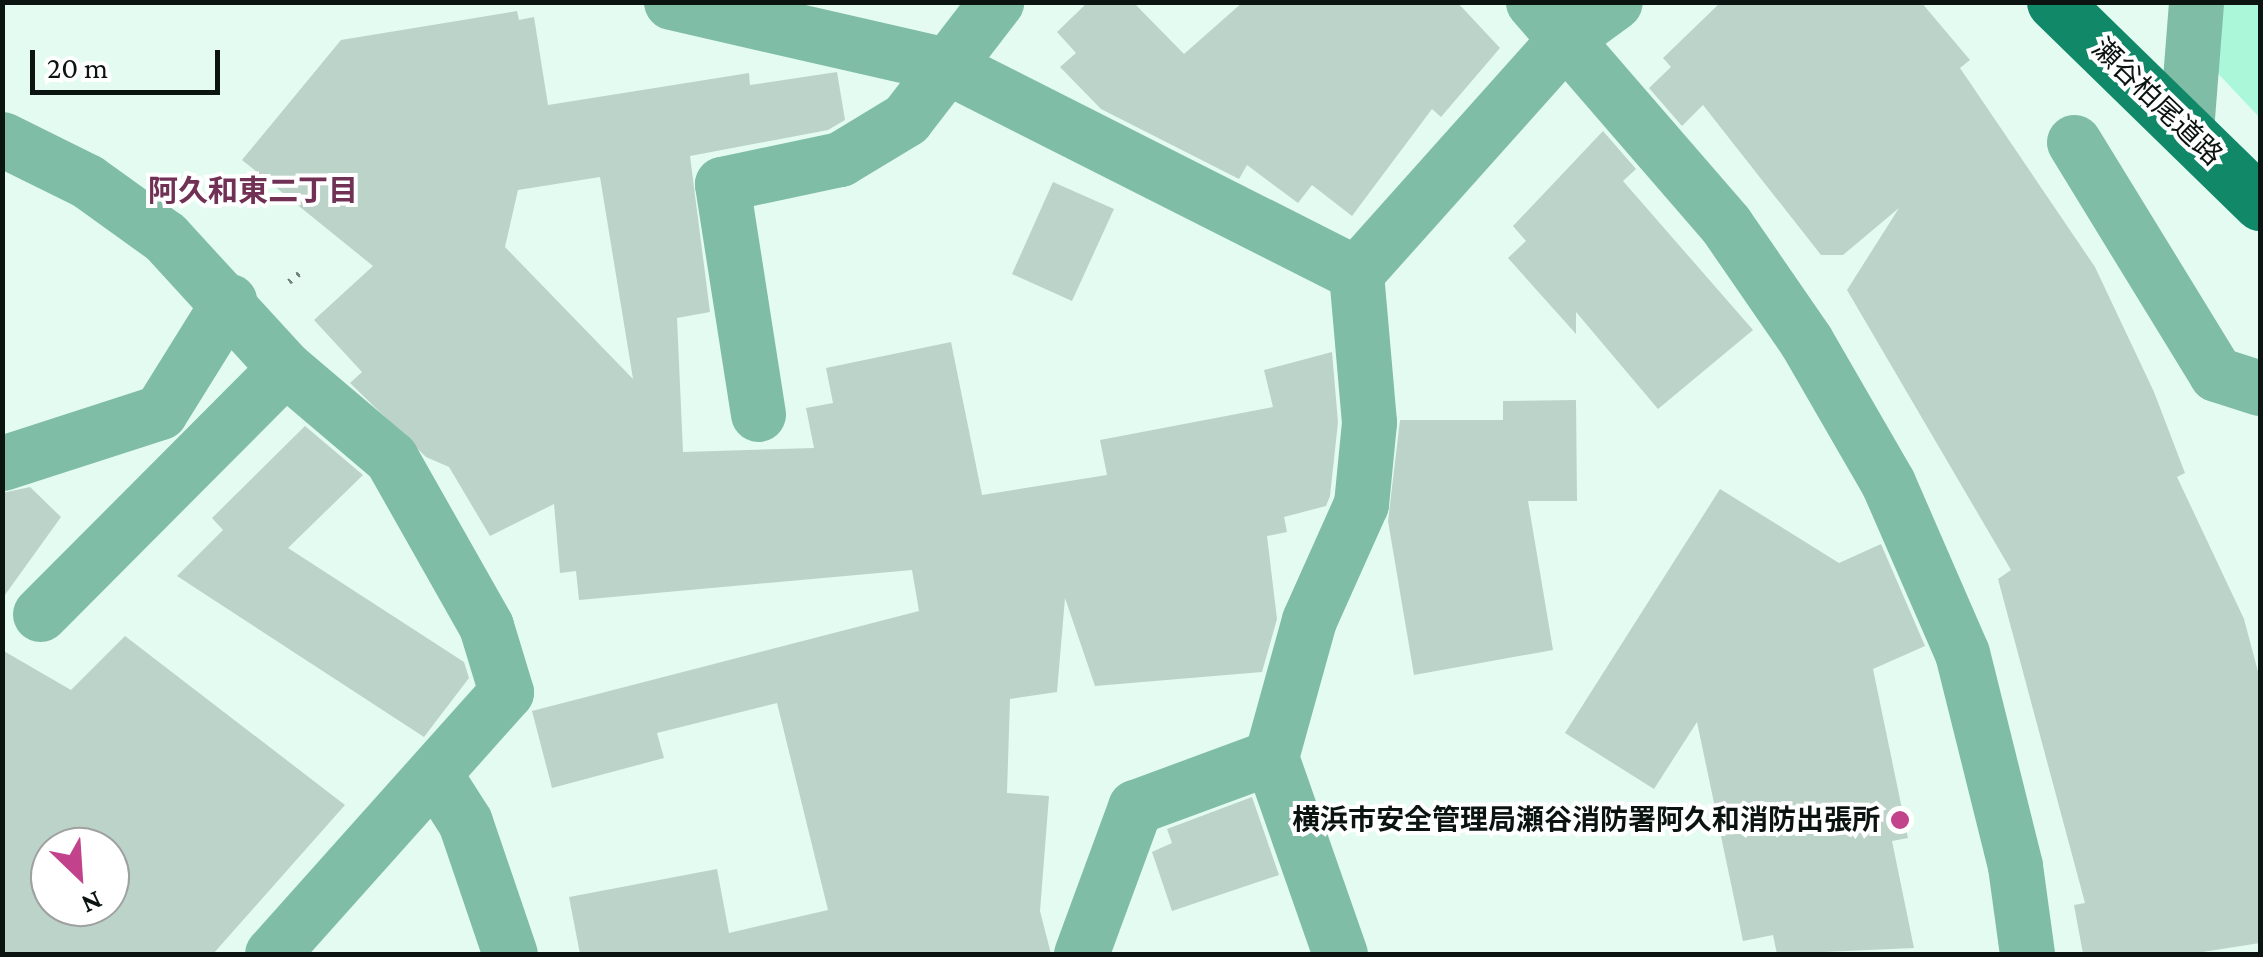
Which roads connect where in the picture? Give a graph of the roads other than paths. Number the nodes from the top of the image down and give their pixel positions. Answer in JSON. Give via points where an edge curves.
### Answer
{"nodes":[{"id":1,"x":672,"y":2,"type":"edge"},
{"id":2,"x":996,"y":2,"type":"edge"},
{"id":3,"x":1615,"y":2,"type":"edge"},
{"id":4,"x":2054,"y":2,"type":"edge"},
{"id":5,"x":2196,"y":2,"type":"edge"},
{"id":6,"x":1550,"y":20,"type":"edge"},
{"id":7,"x":942,"y":64,"type":"junction"},
{"id":8,"x":2186,"y":130,"type":"junction"},
{"id":9,"x":2,"y":140,"type":"edge"},
{"id":10,"x":2074,"y":142,"type":"dead end"},
{"id":11,"x":2260,"y":203,"type":"edge"},
{"id":12,"x":1356,"y":273,"type":"junction"},
{"id":13,"x":229,"y":301,"type":"junction"},
{"id":14,"x":286,"y":368,"type":"junction"},
{"id":15,"x":2260,"y":388,"type":"edge"},
{"id":16,"x":758,"y":414,"type":"dead end"},
{"id":17,"x":2,"y":463,"type":"edge"},
{"id":18,"x":40,"y":614,"type":"dead end"},
{"id":19,"x":1272,"y":758,"type":"junction"},
{"id":20,"x":437,"y":778,"type":"junction"},
{"id":21,"x":272,"y":954,"type":"edge"},
{"id":22,"x":510,"y":954,"type":"edge"},
{"id":23,"x":1081,"y":954,"type":"edge"},
{"id":24,"x":1340,"y":954,"type":"edge"},
{"id":25,"x":2026,"y":954,"type":"edge"}],
"edges":[{"from":1,"to":7,"type":"street"},
{"from":2,"to":7,"type":"street"},
{"from":3,"to":6,"type":"street"},
{"from":4,"to":8,"type":"main road","name":"瀬谷柏尾道路"},
{"from":5,"to":8,"type":"street"},
{"from":6,"to":12,"type":"street"},
{"from":6,"to":25,"type":"street","via":[[1726,225],[1806,341],[1888,483],[1962,652],[2015,866]]},
{"from":7,"to":12,"type":"street"},
{"from":7,"to":16,"type":"street","via":[[906,119],[840,159],[722,184]]},
{"from":8,"to":11,"type":"main road","name":"瀬谷柏尾道路"},
{"from":9,"to":13,"type":"street","via":[[87,181],[165,237]]},
{"from":10,"to":15,"type":"street","via":[[2216,374]]},
{"from":12,"to":19,"type":"street","via":[[1369,422],[1361,504],[1309,620]]},
{"from":13,"to":14,"type":"street"},
{"from":13,"to":17,"type":"street","via":[[160,412]]},
{"from":14,"to":18,"type":"street"},
{"from":14,"to":20,"type":"street","via":[[391,458],[486,626],[506,692]]},
{"from":19,"to":23,"type":"street","via":[[1135,807]]},
{"from":19,"to":24,"type":"street"},
{"from":20,"to":21,"type":"street"},
{"from":20,"to":22,"type":"street","via":[[465,822]]}]}
